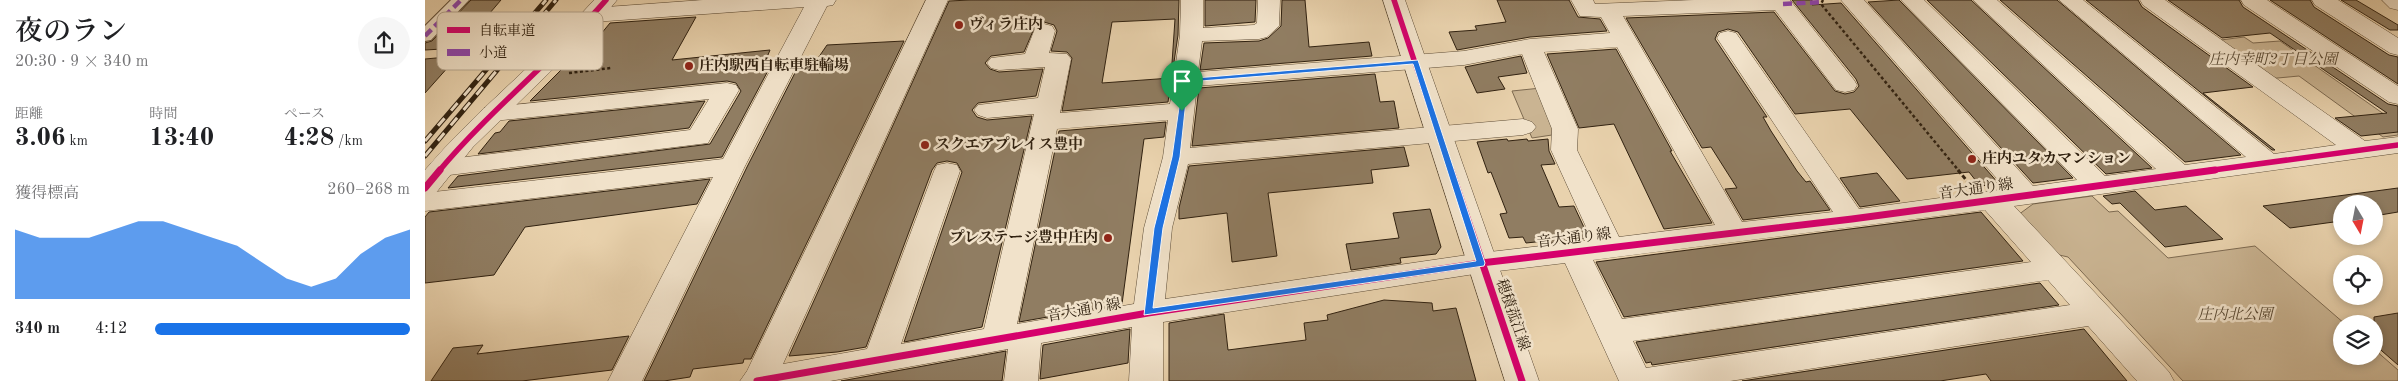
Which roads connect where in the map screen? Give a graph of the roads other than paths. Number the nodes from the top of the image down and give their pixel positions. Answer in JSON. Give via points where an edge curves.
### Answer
{"nodes":[{"id":1,"x":461,"y":0,"type":"edge"},
{"id":2,"x":819,"y":0,"type":"edge"},
{"id":3,"x":825,"y":0,"type":"edge"},
{"id":4,"x":937,"y":0,"type":"edge"},
{"id":5,"x":1192,"y":0,"type":"edge"},
{"id":6,"x":1269,"y":0,"type":"edge"},
{"id":7,"x":1395,"y":0,"type":"edge"},
{"id":8,"x":1581,"y":0,"type":"edge"},
{"id":9,"x":1851,"y":0,"type":"edge"},
{"id":10,"x":1913,"y":0,"type":"edge"},
{"id":11,"x":1984,"y":0,"type":"edge"},
{"id":12,"x":2070,"y":0,"type":"edge"},
{"id":13,"x":2151,"y":0,"type":"edge"},
{"id":14,"x":2252,"y":0,"type":"edge"},
{"id":15,"x":2323,"y":0,"type":"edge"},
{"id":16,"x":2393,"y":0,"type":"edge"},
{"id":17,"x":1780,"y":1,"type":"edge"},
{"id":18,"x":2398,"y":3,"type":"edge"},
{"id":19,"x":600,"y":8,"type":"edge"},
{"id":20,"x":1608,"y":10,"type":"junction"},
{"id":21,"x":449,"y":12,"type":"edge"},
{"id":22,"x":437,"y":24,"type":"edge"},
{"id":23,"x":1044,"y":31,"type":"dead end"},
{"id":24,"x":1191,"y":35,"type":"junction"},
{"id":25,"x":425,"y":36,"type":"edge"},
{"id":26,"x":1626,"y":38,"type":"junction"},
{"id":27,"x":1728,"y":38,"type":"dead end"},
{"id":28,"x":1530,"y":46,"type":"junction"},
{"id":29,"x":2398,"y":48,"type":"edge"},
{"id":30,"x":1035,"y":60,"type":"junction"},
{"id":31,"x":1416,"y":62,"type":"junction"},
{"id":32,"x":999,"y":63,"type":"dead end"},
{"id":33,"x":537,"y":70,"type":"edge"},
{"id":34,"x":1185,"y":80,"type":"junction"},
{"id":35,"x":1845,"y":85,"type":"dead end"},
{"id":36,"x":2398,"y":98,"type":"edge"},
{"id":37,"x":987,"y":110,"type":"dead end"},
{"id":38,"x":1182,"y":111,"type":"junction"},
{"id":39,"x":493,"y":113,"type":"junction"},
{"id":40,"x":1048,"y":114,"type":"junction"},
{"id":41,"x":1523,"y":127,"type":"dead end"},
{"id":42,"x":1439,"y":136,"type":"junction"},
{"id":43,"x":2398,"y":145,"type":"edge"},
{"id":44,"x":2360,"y":150,"type":"junction"},
{"id":45,"x":1176,"y":157,"type":"junction"},
{"id":46,"x":2269,"y":163,"type":"junction"},
{"id":47,"x":732,"y":166,"type":"junction"},
{"id":48,"x":441,"y":168,"type":"junction"},
{"id":49,"x":947,"y":171,"type":"dead end"},
{"id":50,"x":2179,"y":175,"type":"junction"},
{"id":51,"x":2099,"y":186,"type":"junction"},
{"id":52,"x":425,"y":188,"type":"edge"},
{"id":53,"x":2026,"y":195,"type":"junction"},
{"id":54,"x":1988,"y":201,"type":"junction"},
{"id":55,"x":425,"y":202,"type":"edge"},
{"id":56,"x":1852,"y":219,"type":"junction"},
{"id":57,"x":1734,"y":233,"type":"junction"},
{"id":58,"x":1610,"y":248,"type":"junction"},
{"id":59,"x":1575,"y":252,"type":"junction"},
{"id":60,"x":1481,"y":263,"type":"junction"},
{"id":61,"x":2055,"y":269,"type":"junction"},
{"id":62,"x":1148,"y":312,"type":"junction"},
{"id":63,"x":2096,"y":313,"type":"junction"},
{"id":64,"x":1614,"y":332,"type":"junction"},
{"id":65,"x":1012,"y":336,"type":"junction"},
{"id":66,"x":879,"y":360,"type":"junction"},
{"id":67,"x":823,"y":375,"type":"edge"},
{"id":68,"x":625,"y":381,"type":"edge"},
{"id":69,"x":758,"y":381,"type":"edge"},
{"id":70,"x":1021,"y":381,"type":"edge"},
{"id":71,"x":1146,"y":381,"type":"edge"},
{"id":72,"x":1522,"y":381,"type":"edge"},
{"id":73,"x":1636,"y":381,"type":"edge"},
{"id":74,"x":1646,"y":381,"type":"edge"},
{"id":75,"x":2157,"y":381,"type":"edge"}],
"edges":[{"from":1,"to":21,"type":"street"},
{"from":2,"to":3,"type":"street"},
{"from":2,"to":19,"type":"street"},
{"from":2,"to":47,"type":"street"},
{"from":4,"to":69,"type":"street"},
{"from":5,"to":24,"type":"street"},
{"from":6,"to":24,"type":"street","via":[[1268,26],[1259,32]]},
{"from":7,"to":31,"type":"street","name":"穂積菰江線"},
{"from":8,"to":20,"type":"street","via":[[1588,11]]},
{"from":9,"to":53,"type":"street"},
{"from":10,"to":51,"type":"street"},
{"from":11,"to":50,"type":"street"},
{"from":12,"to":46,"type":"street"},
{"from":13,"to":44,"type":"street"},
{"from":14,"to":36,"type":"street"},
{"from":15,"to":29,"type":"street"},
{"from":16,"to":18,"type":"street"},
{"from":17,"to":20,"type":"street"},
{"from":17,"to":35,"type":"street"},
{"from":20,"to":26,"type":"street"},
{"from":22,"to":25,"type":"street"},
{"from":23,"to":30,"type":"street"},
{"from":24,"to":34,"type":"street"},
{"from":26,"to":28,"type":"street"},
{"from":26,"to":57,"type":"street"},
{"from":27,"to":56,"type":"street"},
{"from":28,"to":31,"type":"street","via":[[1464,58]]},
{"from":28,"to":58,"type":"street","via":[[1565,129],[1564,150]]},
{"from":30,"to":32,"type":"street"},
{"from":30,"to":40,"type":"street","via":[[1059,59]]},
{"from":31,"to":34,"type":"street"},
{"from":31,"to":42,"type":"street","name":"穂積菰江線"},
{"from":33,"to":39,"type":"street"},
{"from":34,"to":38,"type":"street"},
{"from":37,"to":40,"type":"street"},
{"from":38,"to":40,"type":"street"},
{"from":38,"to":45,"type":"street"},
{"from":39,"to":48,"type":"street"},
{"from":39,"to":48,"type":"street","via":[[727,90],[699,137]]},
{"from":40,"to":65,"type":"street"},
{"from":41,"to":42,"type":"street"},
{"from":42,"to":45,"type":"street"},
{"from":42,"to":60,"type":"street","name":"穂積菰江線"},
{"from":43,"to":44,"type":"street","name":"音大通り線"},
{"from":44,"to":46,"type":"street","name":"音大通り線"},
{"from":45,"to":62,"type":"street","via":[[1159,228]]},
{"from":46,"to":50,"type":"street","name":"音大通り線"},
{"from":47,"to":55,"type":"street"},
{"from":47,"to":68,"type":"street"},
{"from":48,"to":52,"type":"street"},
{"from":49,"to":66,"type":"street"},
{"from":50,"to":51,"type":"street","name":"音大通り線"},
{"from":51,"to":53,"type":"street","name":"音大通り線"},
{"from":53,"to":54,"type":"street","name":"音大通り線"},
{"from":54,"to":56,"type":"street","name":"音大通り線"},
{"from":54,"to":61,"type":"street"},
{"from":56,"to":57,"type":"street","name":"音大通り線"},
{"from":57,"to":58,"type":"street","name":"音大通り線"},
{"from":58,"to":59,"type":"street","name":"音大通り線"},
{"from":59,"to":60,"type":"street","name":"音大通り線"},
{"from":59,"to":64,"type":"street","via":[[1601,312]]},
{"from":60,"to":62,"type":"street","name":"音大通り線"},
{"from":60,"to":72,"type":"street","name":"穂積菰江線"},
{"from":61,"to":63,"type":"street"},
{"from":61,"to":64,"type":"street"},
{"from":62,"to":65,"type":"street","name":"音大通り線"},
{"from":62,"to":71,"type":"street"},
{"from":63,"to":74,"type":"street"},
{"from":63,"to":75,"type":"street"},
{"from":64,"to":73,"type":"street"},
{"from":65,"to":66,"type":"street","name":"音大通り線"},
{"from":65,"to":70,"type":"street"},
{"from":66,"to":67,"type":"street","name":"音大通り線"},
{"from":67,"to":69,"type":"street","name":"音大通り線"}]}
